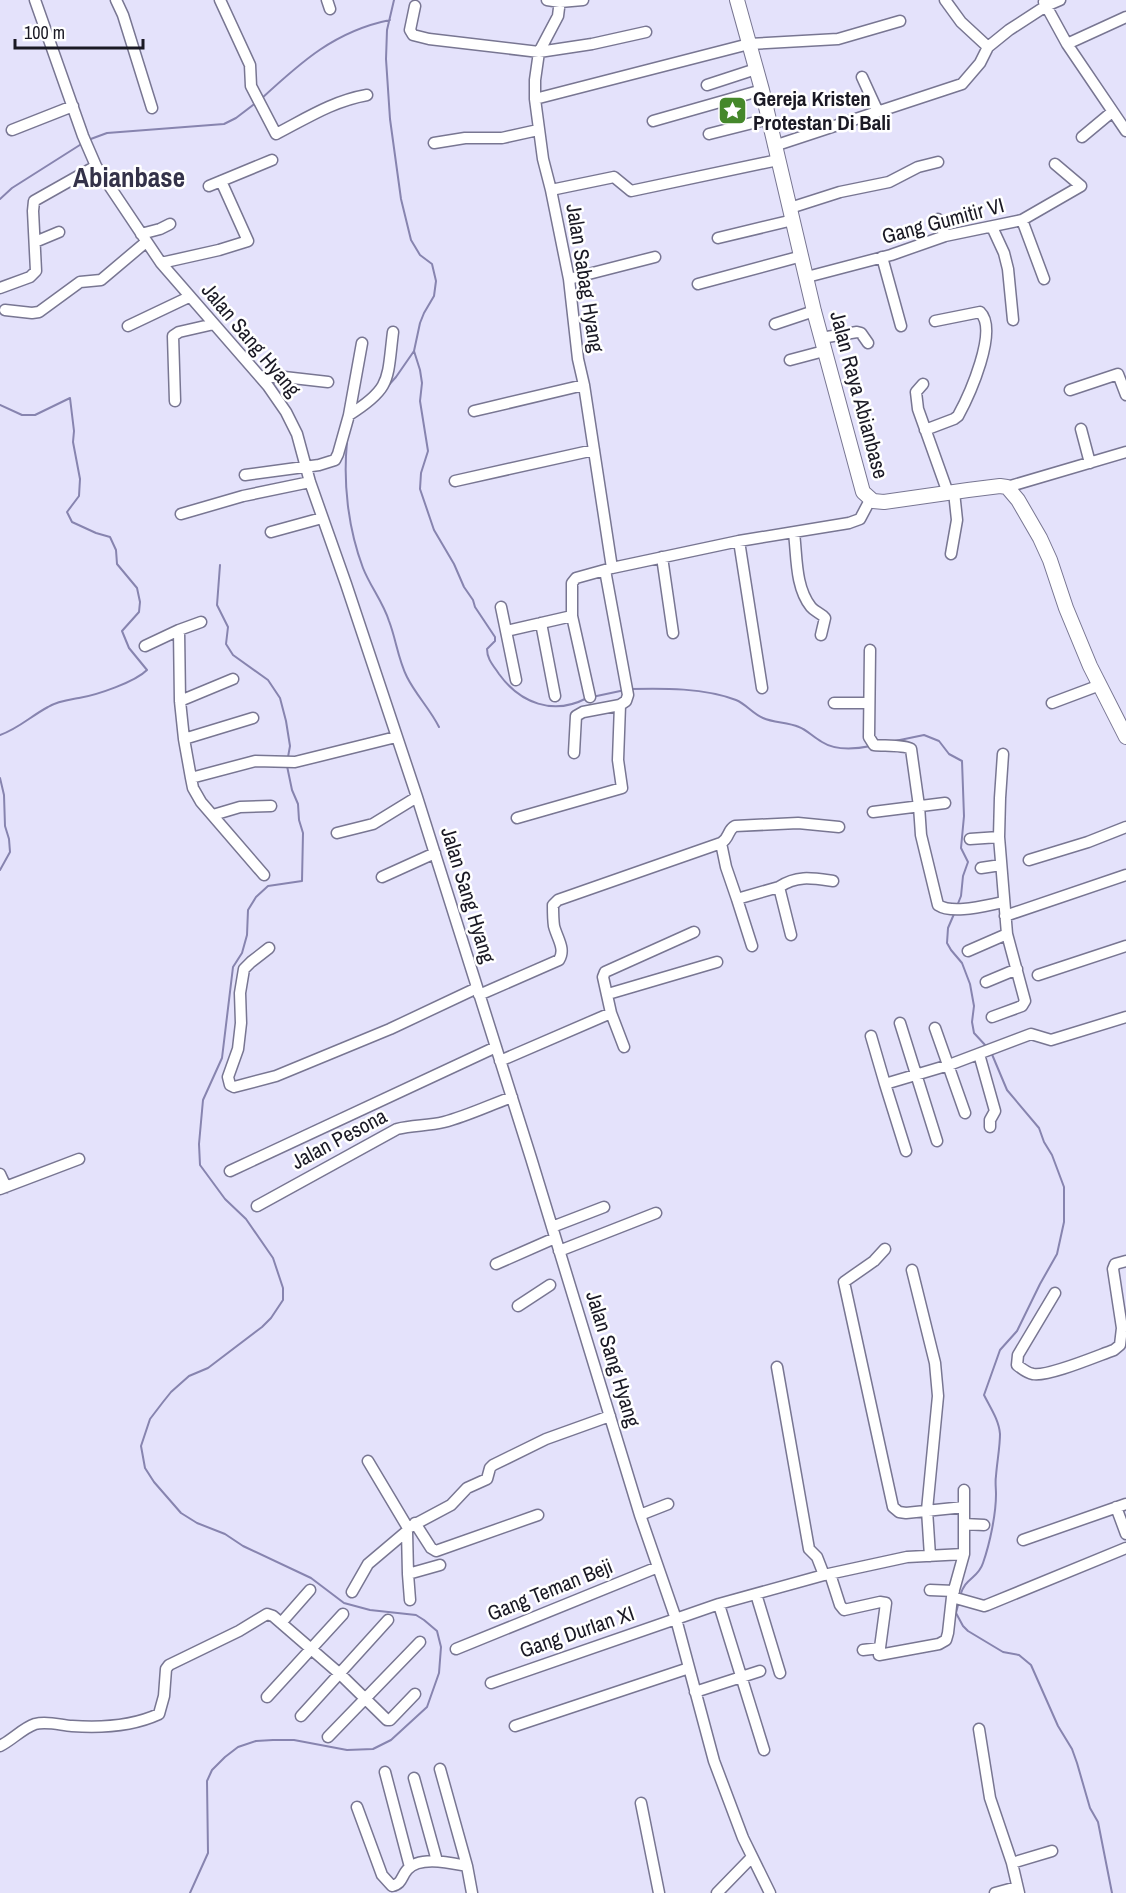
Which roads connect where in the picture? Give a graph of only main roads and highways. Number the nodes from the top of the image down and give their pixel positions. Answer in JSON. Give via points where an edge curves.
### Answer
{"nodes":[{"id":1,"x":736,"y":0,"type":"edge"},
{"id":2,"x":1125,"y":730,"type":"edge"}],
"edges":[{"from":1,"to":2,"type":"main road","name":"Jalan Raya Abianbase","via":[[862,492],[870,500],[884,502],[1008,487],[1050,560],[1066,608]]}]}
